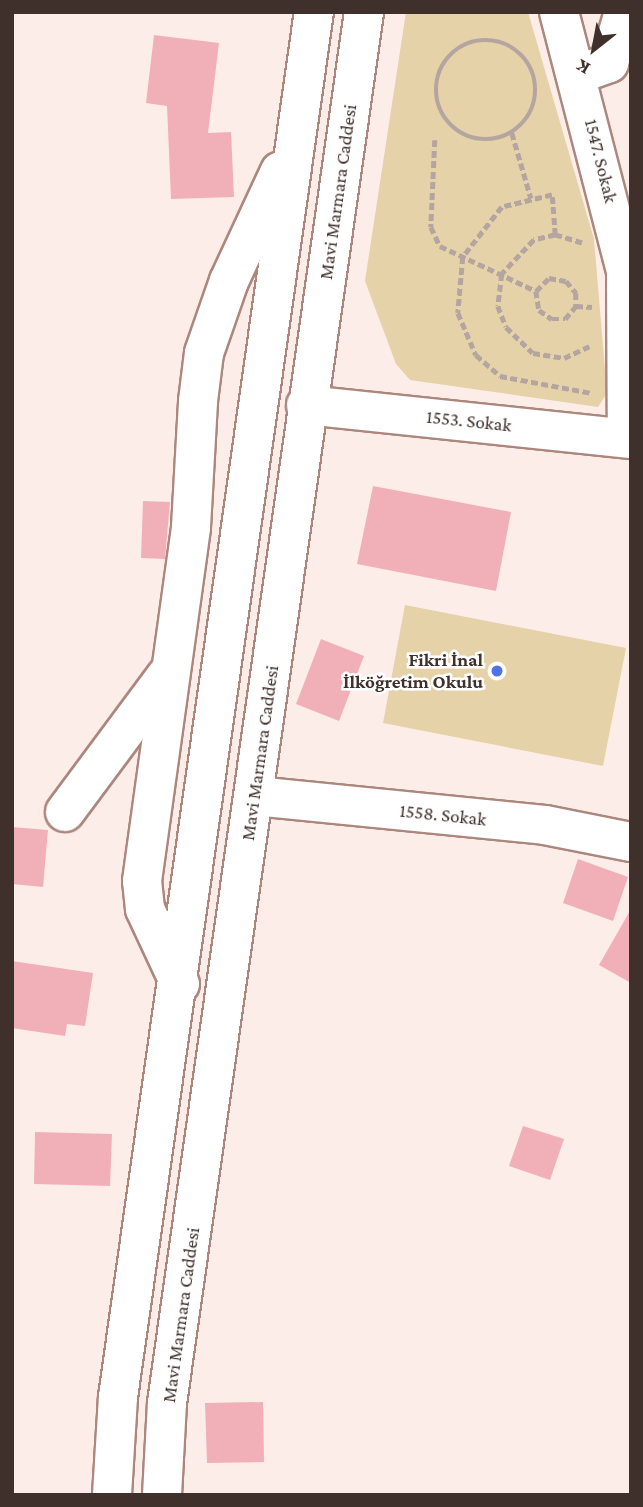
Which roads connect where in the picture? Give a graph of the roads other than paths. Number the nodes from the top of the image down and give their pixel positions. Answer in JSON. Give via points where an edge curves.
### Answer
{"nodes":[{"id":1,"x":314,"y":12,"type":"edge"},
{"id":2,"x":364,"y":12,"type":"edge"},
{"id":3,"x":559,"y":12,"type":"edge"},
{"id":4,"x":624,"y":12,"type":"edge"},
{"id":5,"x":606,"y":63,"type":"edge"},
{"id":6,"x":295,"y":145,"type":"junction"},
{"id":7,"x":306,"y":405,"type":"junction"},
{"id":8,"x":629,"y":438,"type":"edge"},
{"id":9,"x":169,"y":673,"type":"junction"},
{"id":10,"x":255,"y":796,"type":"junction"},
{"id":11,"x":65,"y":812,"type":"dead end"},
{"id":12,"x":631,"y":842,"type":"edge"},
{"id":13,"x":180,"y":984,"type":"junction"},
{"id":14,"x":112,"y":1495,"type":"edge"},
{"id":15,"x":162,"y":1495,"type":"edge"}],
"edges":[{"from":1,"to":6,"type":"street"},
{"from":2,"to":7,"type":"street","name":"Mavi Marmara Caddesi"},
{"from":3,"to":5,"type":"street","name":"1547. Sokak"},
{"from":4,"to":5,"type":"street"},
{"from":5,"to":8,"type":"street","name":"1547. Sokak","via":[[613,207],[629,309]]},
{"from":6,"to":9,"type":"street","via":[[263,203],[204,353],[191,527]]},
{"from":6,"to":13,"type":"street"},
{"from":7,"to":8,"type":"street","name":"1553. Sokak"},
{"from":7,"to":10,"type":"street","name":"Mavi Marmara Caddesi"},
{"from":9,"to":11,"type":"street"},
{"from":9,"to":13,"type":"street","via":[[142,881],[145,909]]},
{"from":10,"to":12,"type":"street","name":"1558. Sokak","via":[[544,825]]},
{"from":10,"to":15,"type":"street","name":"Mavi Marmara Caddesi","via":[[167,1403]]},
{"from":13,"to":14,"type":"street","via":[[118,1397]]}]}
